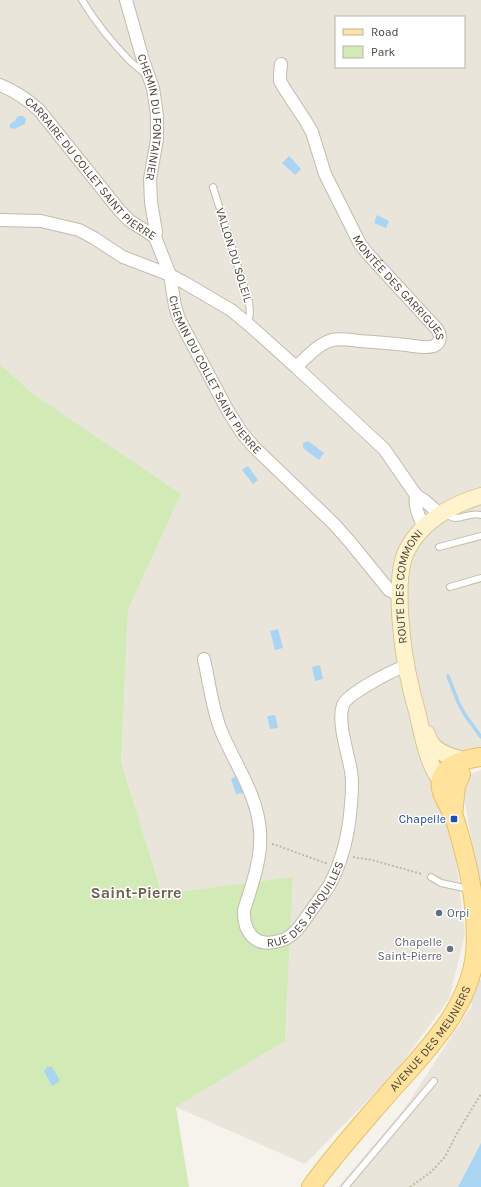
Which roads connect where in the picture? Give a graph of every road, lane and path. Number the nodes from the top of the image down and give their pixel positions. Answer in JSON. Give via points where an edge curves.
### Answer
{"nodes":[{"id":1,"x":82,"y":0,"type":"edge"},
{"id":2,"x":126,"y":0,"type":"edge"},
{"id":3,"x":281,"y":64,"type":"dead end"},
{"id":4,"x":149,"y":75,"type":"junction"},
{"id":5,"x":0,"y":85,"type":"edge"},
{"id":6,"x":213,"y":187,"type":"dead end"},
{"id":7,"x":0,"y":220,"type":"edge"},
{"id":8,"x":155,"y":237,"type":"junction"},
{"id":9,"x":170,"y":275,"type":"junction"},
{"id":10,"x":247,"y":323,"type":"junction"},
{"id":11,"x":296,"y":367,"type":"junction"},
{"id":12,"x":481,"y":494,"type":"edge"},
{"id":13,"x":416,"y":496,"type":"junction"},
{"id":14,"x":442,"y":513,"type":"junction"},
{"id":15,"x":481,"y":515,"type":"edge"},
{"id":16,"x":424,"y":527,"type":"junction"},
{"id":17,"x":481,"y":536,"type":"edge"},
{"id":18,"x":439,"y":547,"type":"dead end"},
{"id":19,"x":481,"y":578,"type":"edge"},
{"id":20,"x":450,"y":587,"type":"dead end"},
{"id":21,"x":400,"y":596,"type":"junction"},
{"id":22,"x":204,"y":659,"type":"dead end"},
{"id":23,"x":407,"y":666,"type":"junction"},
{"id":24,"x":417,"y":712,"type":"junction"},
{"id":25,"x":431,"y":744,"type":"junction"},
{"id":26,"x":459,"y":768,"type":"edge"},
{"id":27,"x":431,"y":876,"type":"dead end"},
{"id":28,"x":472,"y":890,"type":"junction"},
{"id":29,"x":478,"y":942,"type":"edge"},
{"id":30,"x":434,"y":1082,"type":"dead end"},
{"id":31,"x":481,"y":1094,"type":"edge"},
{"id":32,"x":311,"y":1187,"type":"edge"},
{"id":33,"x":345,"y":1187,"type":"edge"},
{"id":34,"x":410,"y":1187,"type":"edge"}],
"edges":[{"from":1,"to":4,"type":"lane","via":[[106,36],[140,70]]},
{"from":2,"to":4,"type":"street","name":"CHEMIN DU FONTAINIER"},
{"from":3,"to":11,"type":"street","name":"MONTÉE DES GARRIGUES","via":[[280,81],[312,132],[325,174],[360,244],[440,333],[436,344],[429,346],[334,340],[322,345]]},
{"from":4,"to":8,"type":"street","name":"CHEMIN DU FONTAINIER","via":[[157,115],[157,145],[150,179]]},
{"from":5,"to":8,"type":"street","name":"CARRAIRE DU COLLET SAINT PIERRE","via":[[31,103],[120,211],[130,221]]},
{"from":6,"to":10,"type":"lane","name":"VALLON DU SOLEIL","via":[[249,302],[250,314]]},
{"from":7,"to":9,"type":"street","via":[[41,221],[79,230],[123,257]]},
{"from":8,"to":9,"type":"street","name":"CARRAIRE DU COLLET SAINT PIERRE"},
{"from":9,"to":10,"type":"street","via":[[231,310]]},
{"from":9,"to":21,"type":"street","name":"CHEMIN DU COLLET SAINT PIERRE","via":[[179,319],[242,433],[334,524],[389,590]]},
{"from":10,"to":11,"type":"street"},
{"from":11,"to":13,"type":"street","via":[[384,449]]},
{"from":12,"to":14,"type":"street","name":"ROUTE DES COMMONI"},
{"from":13,"to":14,"type":"street"},
{"from":13,"to":16,"type":"street","via":[[418,512]]},
{"from":14,"to":15,"type":"lane","via":[[451,518]]},
{"from":14,"to":16,"type":"street","name":"ROUTE DES COMMONI"},
{"from":16,"to":21,"type":"street","name":"ROUTE DES COMMONI","via":[[406,551]]},
{"from":17,"to":18,"type":"lane"},
{"from":19,"to":20,"type":"lane"},
{"from":21,"to":23,"type":"street","name":"ROUTE DES COMMONI"},
{"from":22,"to":23,"type":"street","name":"RUE DES JONQUILLES","via":[[222,732],[248,786],[259,822],[259,858],[244,910],[244,923],[249,934],[259,941],[266,942],[280,942],[300,925],[328,886],[347,840],[352,773],[343,734],[342,711],[346,700],[377,680]]},
{"from":23,"to":24,"type":"street","name":"ROUTE DES COMMONI"},
{"from":24,"to":25,"type":"street","name":"ROUTE DES COMMONI"},
{"from":24,"to":26,"type":"street","name":"ROUTE DES COMMONI","via":[[435,774]]},
{"from":25,"to":26,"type":"street","name":"ROUTE DES COMMONI"},
{"from":25,"to":26,"type":"street","name":"ROUTE DES COMMONI"},
{"from":26,"to":28,"type":"main road","name":"AVENUE DES MEUNIERS","via":[[441,789],[454,811]]},
{"from":27,"to":28,"type":"lane","via":[[441,883]]},
{"from":28,"to":29,"type":"main road","name":"AVENUE DES MEUNIERS"},
{"from":29,"to":32,"type":"main road","name":"AVENUE DES MEUNIERS","via":[[468,982],[445,1026]]},
{"from":30,"to":33,"type":"lane"},
{"from":31,"to":34,"type":"path","via":[[445,1157]]}]}
